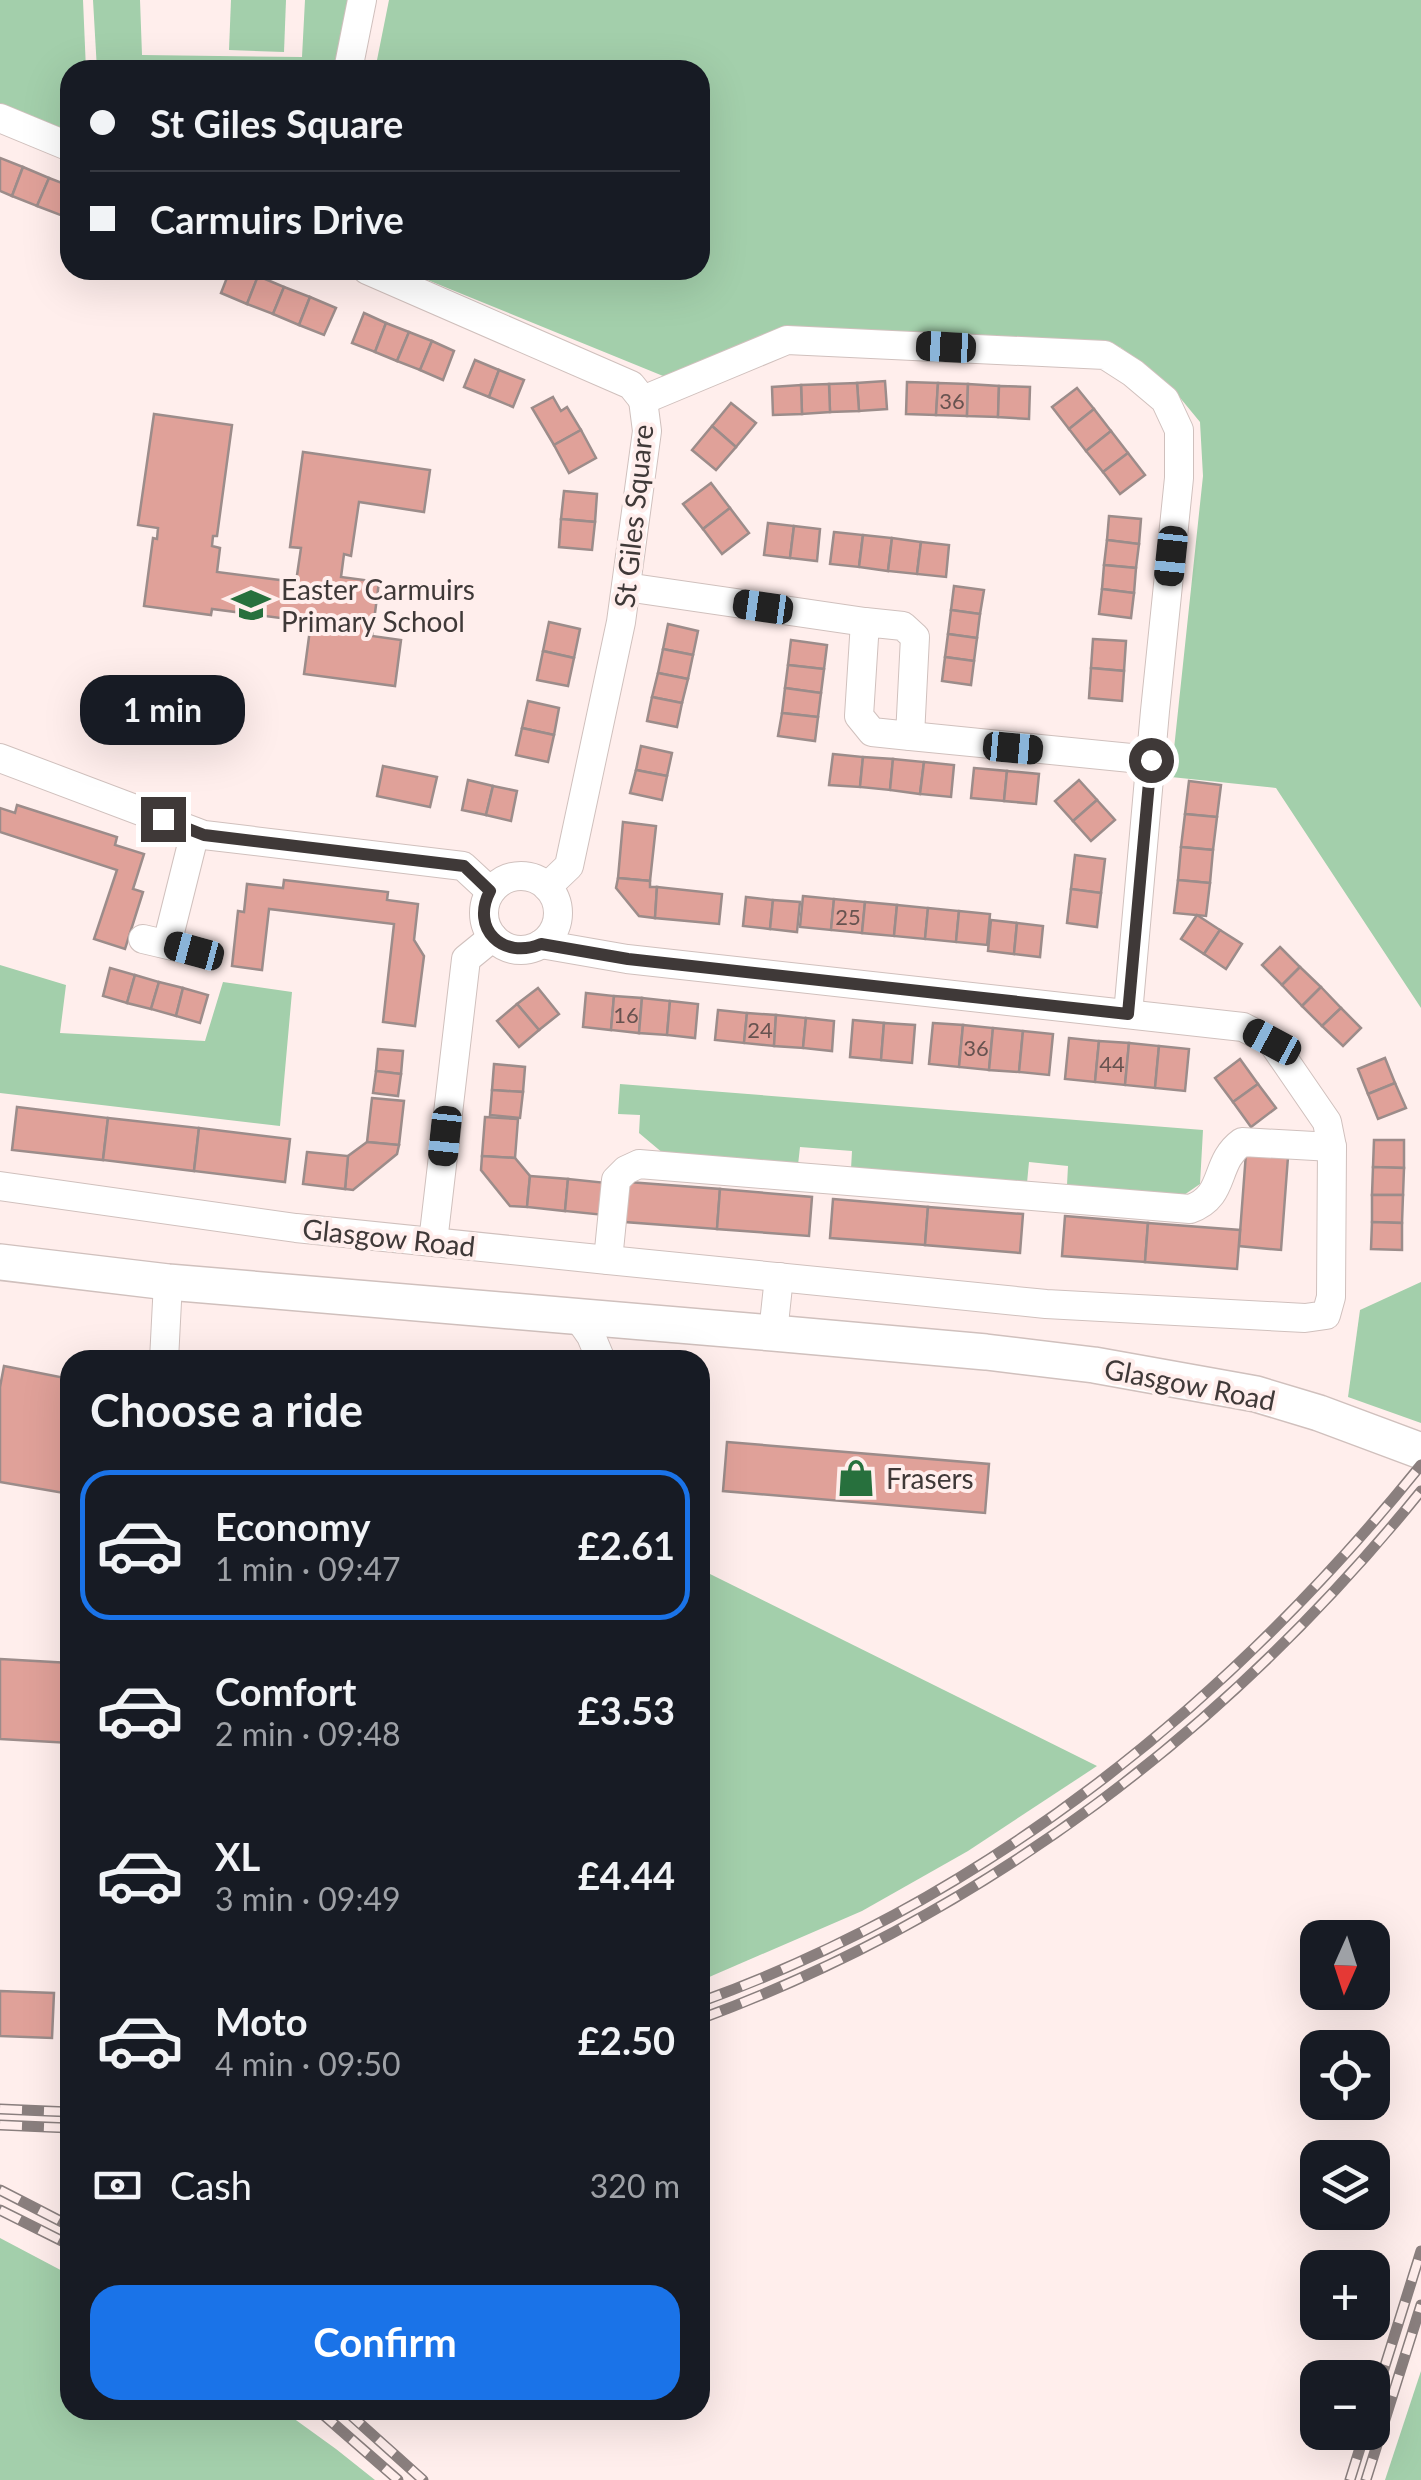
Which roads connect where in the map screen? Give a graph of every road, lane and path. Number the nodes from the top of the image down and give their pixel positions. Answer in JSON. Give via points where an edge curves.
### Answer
{"nodes":[{"id":1,"x":362,"y":0,"type":"edge"},
{"id":2,"x":350,"y":60,"type":"edge"},
{"id":3,"x":0,"y":118,"type":"edge"},
{"id":4,"x":60,"y":142,"type":"edge"},
{"id":5,"x":390,"y":280,"type":"edge"},
{"id":6,"x":643,"y":400,"type":"junction"},
{"id":7,"x":626,"y":587,"type":"junction"},
{"id":8,"x":865,"y":622,"type":"junction"},
{"id":9,"x":910,"y":736,"type":"junction"},
{"id":10,"x":0,"y":758,"type":"edge"},
{"id":11,"x":1151,"y":760,"type":"junction"},
{"id":12,"x":196,"y":832,"type":"junction"},
{"id":13,"x":548,"y":887,"type":"junction"},
{"id":14,"x":490,"y":891,"type":"junction"},
{"id":15,"x":492,"y":937,"type":"junction"},
{"id":16,"x":541,"y":944,"type":"junction"},
{"id":17,"x":168,"y":945,"type":"dead end"},
{"id":18,"x":1128,"y":1014,"type":"junction"},
{"id":19,"x":1332,"y":1147,"type":"junction"},
{"id":20,"x":0,"y":1186,"type":"edge"},
{"id":21,"x":433,"y":1242,"type":"junction"},
{"id":22,"x":608,"y":1260,"type":"junction"},
{"id":23,"x":0,"y":1262,"type":"edge"},
{"id":24,"x":779,"y":1277,"type":"junction"},
{"id":25,"x":168,"y":1282,"type":"junction"},
{"id":26,"x":576,"y":1316,"type":"junction"},
{"id":27,"x":773,"y":1332,"type":"junction"},
{"id":28,"x":165,"y":1350,"type":"edge"},
{"id":29,"x":598,"y":1350,"type":"edge"},
{"id":30,"x":1421,"y":1451,"type":"edge"}],
"edges":[{"from":1,"to":2,"type":"street"},
{"from":3,"to":4,"type":"street"},
{"from":5,"to":6,"type":"street","via":[[631,385]]},
{"from":6,"to":7,"type":"street","name":"St Giles Square","via":[[648,431]]},
{"from":6,"to":11,"type":"street","name":"St Giles Square","via":[[787,340],[1105,354],[1134,373],[1164,400],[1179,430]]},
{"from":7,"to":8,"type":"street"},
{"from":7,"to":13,"type":"street","name":"St Giles Square","via":[[569,866]]},
{"from":8,"to":9,"type":"street","via":[[859,716],[872,732]]},
{"from":8,"to":9,"type":"street","via":[[903,626],[915,638]]},
{"from":9,"to":11,"type":"street"},
{"from":10,"to":12,"type":"street"},
{"from":11,"to":18,"type":"street","name":"St Giles Square"},
{"from":12,"to":14,"type":"street","via":[[464,866]]},
{"from":12,"to":17,"type":"street"},
{"from":13,"to":14,"type":"street","via":[[512,876]]},
{"from":13,"to":16,"type":"street","via":[[557,922]]},
{"from":14,"to":15,"type":"street","via":[[484,913]]},
{"from":15,"to":16,"type":"street","via":[[511,949]]},
{"from":15,"to":21,"type":"street","via":[[466,958]]},
{"from":16,"to":18,"type":"street"},
{"from":18,"to":19,"type":"street","via":[[1243,1027],[1272,1042],[1327,1122]]},
{"from":19,"to":22,"type":"street","via":[[1242,1142],[1227,1156],[1212,1194],[1190,1209],[639,1164],[616,1180]]},
{"from":19,"to":24,"type":"street","name":"Glasgow Road","via":[[1326,1315],[1046,1304]]},
{"from":20,"to":21,"type":"street","name":"Glasgow Road"},
{"from":21,"to":22,"type":"street","name":"Glasgow Road"},
{"from":22,"to":24,"type":"street","name":"Glasgow Road"},
{"from":23,"to":25,"type":"main road","name":"Glasgow Road"},
{"from":24,"to":27,"type":"street"},
{"from":25,"to":26,"type":"main road","name":"Glasgow Road"},
{"from":25,"to":28,"type":"street"},
{"from":26,"to":27,"type":"main road","name":"Glasgow Road"},
{"from":26,"to":29,"type":"street"},
{"from":27,"to":30,"type":"main road","name":"Glasgow Road","via":[[986,1352],[1188,1381],[1319,1412]]}]}
